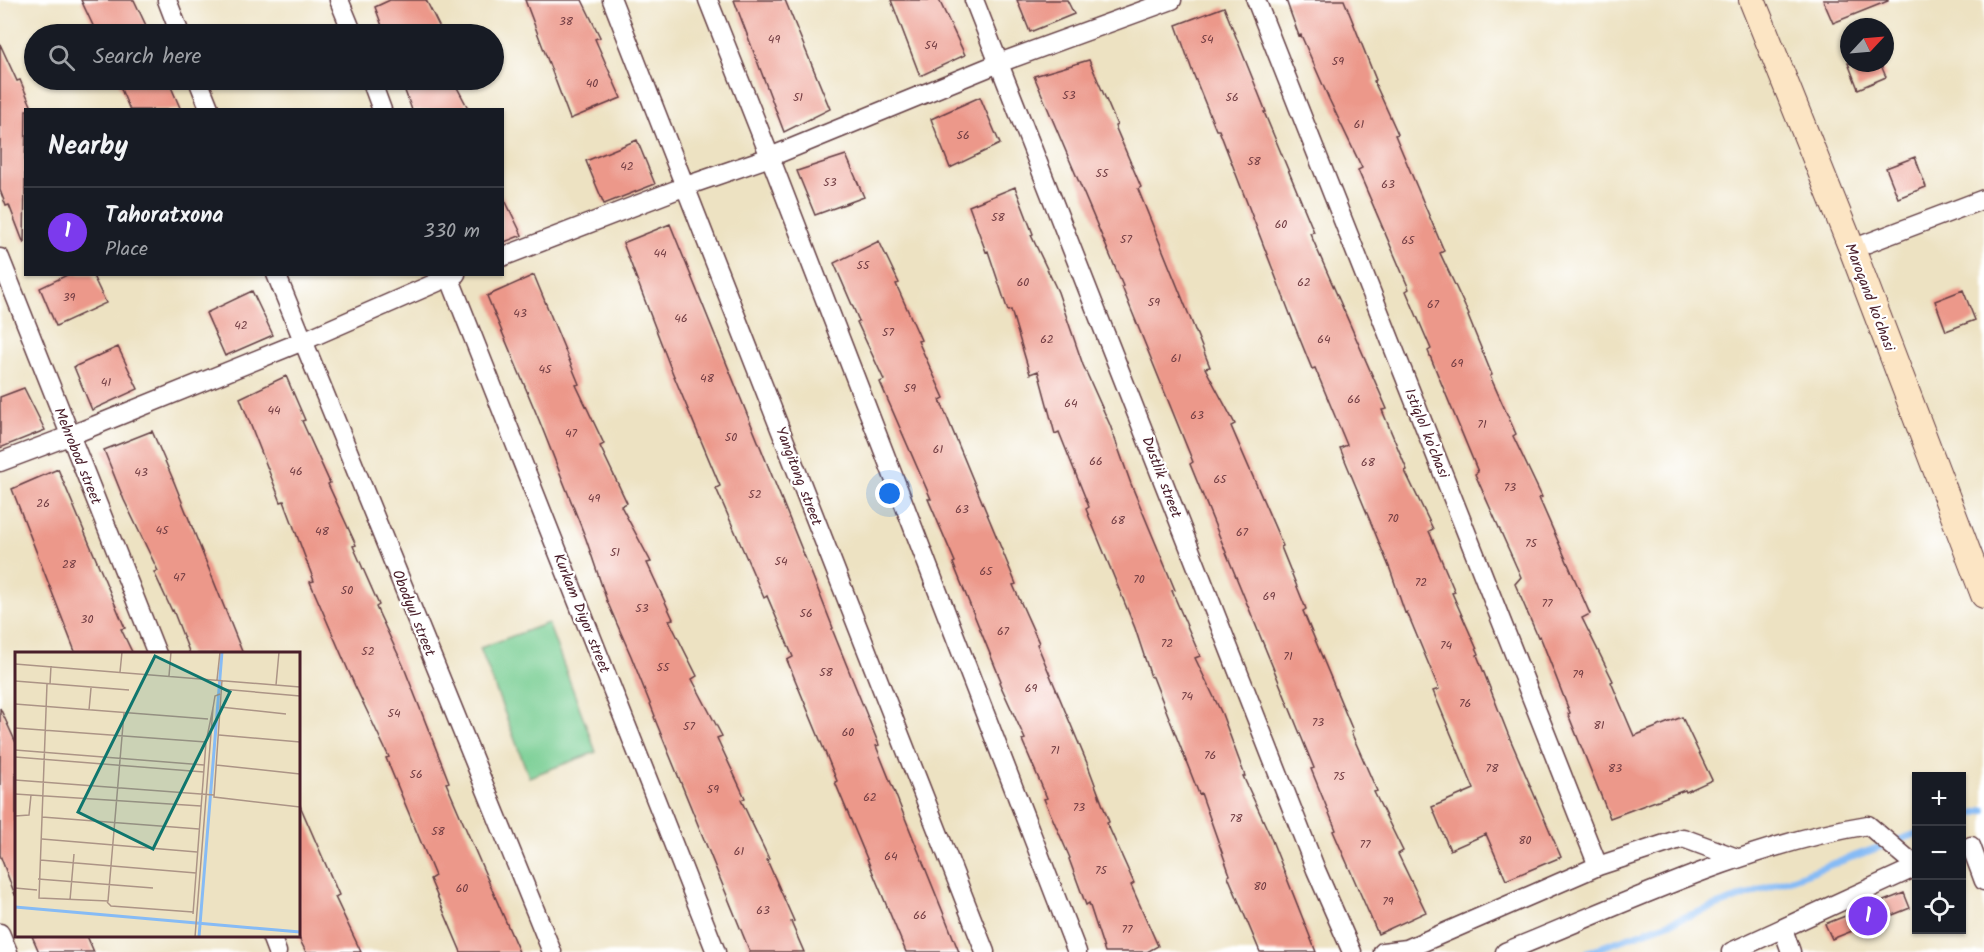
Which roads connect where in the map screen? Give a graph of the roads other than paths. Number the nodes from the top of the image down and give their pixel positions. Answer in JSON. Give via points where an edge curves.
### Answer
{"nodes":[{"id":1,"x":167,"y":0,"type":"edge"},
{"id":2,"x":339,"y":0,"type":"edge"},
{"id":3,"x":612,"y":0,"type":"edge"},
{"id":4,"x":708,"y":0,"type":"edge"},
{"id":5,"x":974,"y":0,"type":"edge"},
{"id":6,"x":1172,"y":0,"type":"edge"},
{"id":7,"x":1256,"y":0,"type":"edge"},
{"id":8,"x":1752,"y":0,"type":"edge"},
{"id":9,"x":176,"y":24,"type":"edge"},
{"id":10,"x":349,"y":24,"type":"edge"},
{"id":11,"x":999,"y":63,"type":"junction"},
{"id":12,"x":202,"y":90,"type":"edge"},
{"id":13,"x":374,"y":90,"type":"edge"},
{"id":14,"x":209,"y":108,"type":"edge"},
{"id":15,"x":381,"y":108,"type":"edge"},
{"id":16,"x":770,"y":157,"type":"junction"},
{"id":17,"x":687,"y":186,"type":"junction"},
{"id":18,"x":1984,"y":199,"type":"edge"},
{"id":19,"x":1852,"y":249,"type":"junction"},
{"id":20,"x":504,"y":256,"type":"edge"},
{"id":21,"x":0,"y":258,"type":"edge"},
{"id":22,"x":277,"y":276,"type":"edge"},
{"id":23,"x":449,"y":276,"type":"edge"},
{"id":24,"x":451,"y":276,"type":"edge"},
{"id":25,"x":303,"y":341,"type":"junction"},
{"id":26,"x":69,"y":436,"type":"junction"},
{"id":27,"x":0,"y":462,"type":"edge"},
{"id":28,"x":1984,"y":595,"type":"edge"},
{"id":29,"x":156,"y":652,"type":"edge"},
{"id":30,"x":1972,"y":846,"type":"edge"},
{"id":31,"x":1737,"y":858,"type":"junction"},
{"id":32,"x":1912,"y":862,"type":"edge"},
{"id":33,"x":1598,"y":866,"type":"junction"},
{"id":34,"x":1912,"y":868,"type":"edge"},
{"id":35,"x":1984,"y":881,"type":"edge"},
{"id":36,"x":1783,"y":929,"type":"junction"},
{"id":37,"x":0,"y":933,"type":"edge"},
{"id":38,"x":271,"y":937,"type":"edge"},
{"id":39,"x":8,"y":952,"type":"edge"},
{"id":40,"x":278,"y":952,"type":"edge"},
{"id":41,"x":552,"y":952,"type":"edge"},
{"id":42,"x":716,"y":952,"type":"edge"},
{"id":43,"x":985,"y":952,"type":"edge"},
{"id":44,"x":1077,"y":952,"type":"edge"},
{"id":45,"x":1352,"y":952,"type":"edge"},
{"id":46,"x":1383,"y":952,"type":"edge"},
{"id":47,"x":1506,"y":952,"type":"edge"},
{"id":48,"x":1731,"y":952,"type":"edge"},
{"id":49,"x":1791,"y":952,"type":"edge"}],
"edges":[{"from":1,"to":9,"type":"street"},
{"from":2,"to":10,"type":"street"},
{"from":3,"to":17,"type":"street","name":"Yangitong street"},
{"from":4,"to":16,"type":"street"},
{"from":5,"to":11,"type":"street","name":"Dustlik street"},
{"from":6,"to":11,"type":"street"},
{"from":7,"to":33,"type":"street","name":"Istiqlol ko'chasi"},
{"from":8,"to":19,"type":"street","name":"Maroqand ko'chasi"},
{"from":11,"to":16,"type":"street"},
{"from":11,"to":45,"type":"street","name":"Dustlik street"},
{"from":12,"to":14,"type":"street"},
{"from":13,"to":15,"type":"street"},
{"from":16,"to":17,"type":"street"},
{"from":16,"to":44,"type":"street"},
{"from":17,"to":20,"type":"street"},
{"from":17,"to":43,"type":"street","name":"Yangitong street"},
{"from":18,"to":19,"type":"street"},
{"from":19,"to":28,"type":"street","name":"Maroqand ko'chasi"},
{"from":21,"to":26,"type":"street","name":"Mehrobod street"},
{"from":22,"to":25,"type":"street","name":"Obodyul street"},
{"from":23,"to":25,"type":"street"},
{"from":24,"to":42,"type":"street","name":"Kurkam Diyor street"},
{"from":25,"to":26,"type":"street"},
{"from":25,"to":41,"type":"street","name":"Obodyul street"},
{"from":26,"to":27,"type":"street"},
{"from":26,"to":29,"type":"street","name":"Mehrobod street"},
{"from":30,"to":35,"type":"street"},
{"from":31,"to":32,"type":"street","via":[[1868,825]]},
{"from":31,"to":33,"type":"street","via":[[1683,838]]},
{"from":31,"to":47,"type":"street"},
{"from":33,"to":46,"type":"street","via":[[1407,949]]},
{"from":34,"to":36,"type":"street"},
{"from":36,"to":48,"type":"street"},
{"from":36,"to":49,"type":"street"},
{"from":37,"to":39,"type":"street"},
{"from":38,"to":40,"type":"street"}]}
